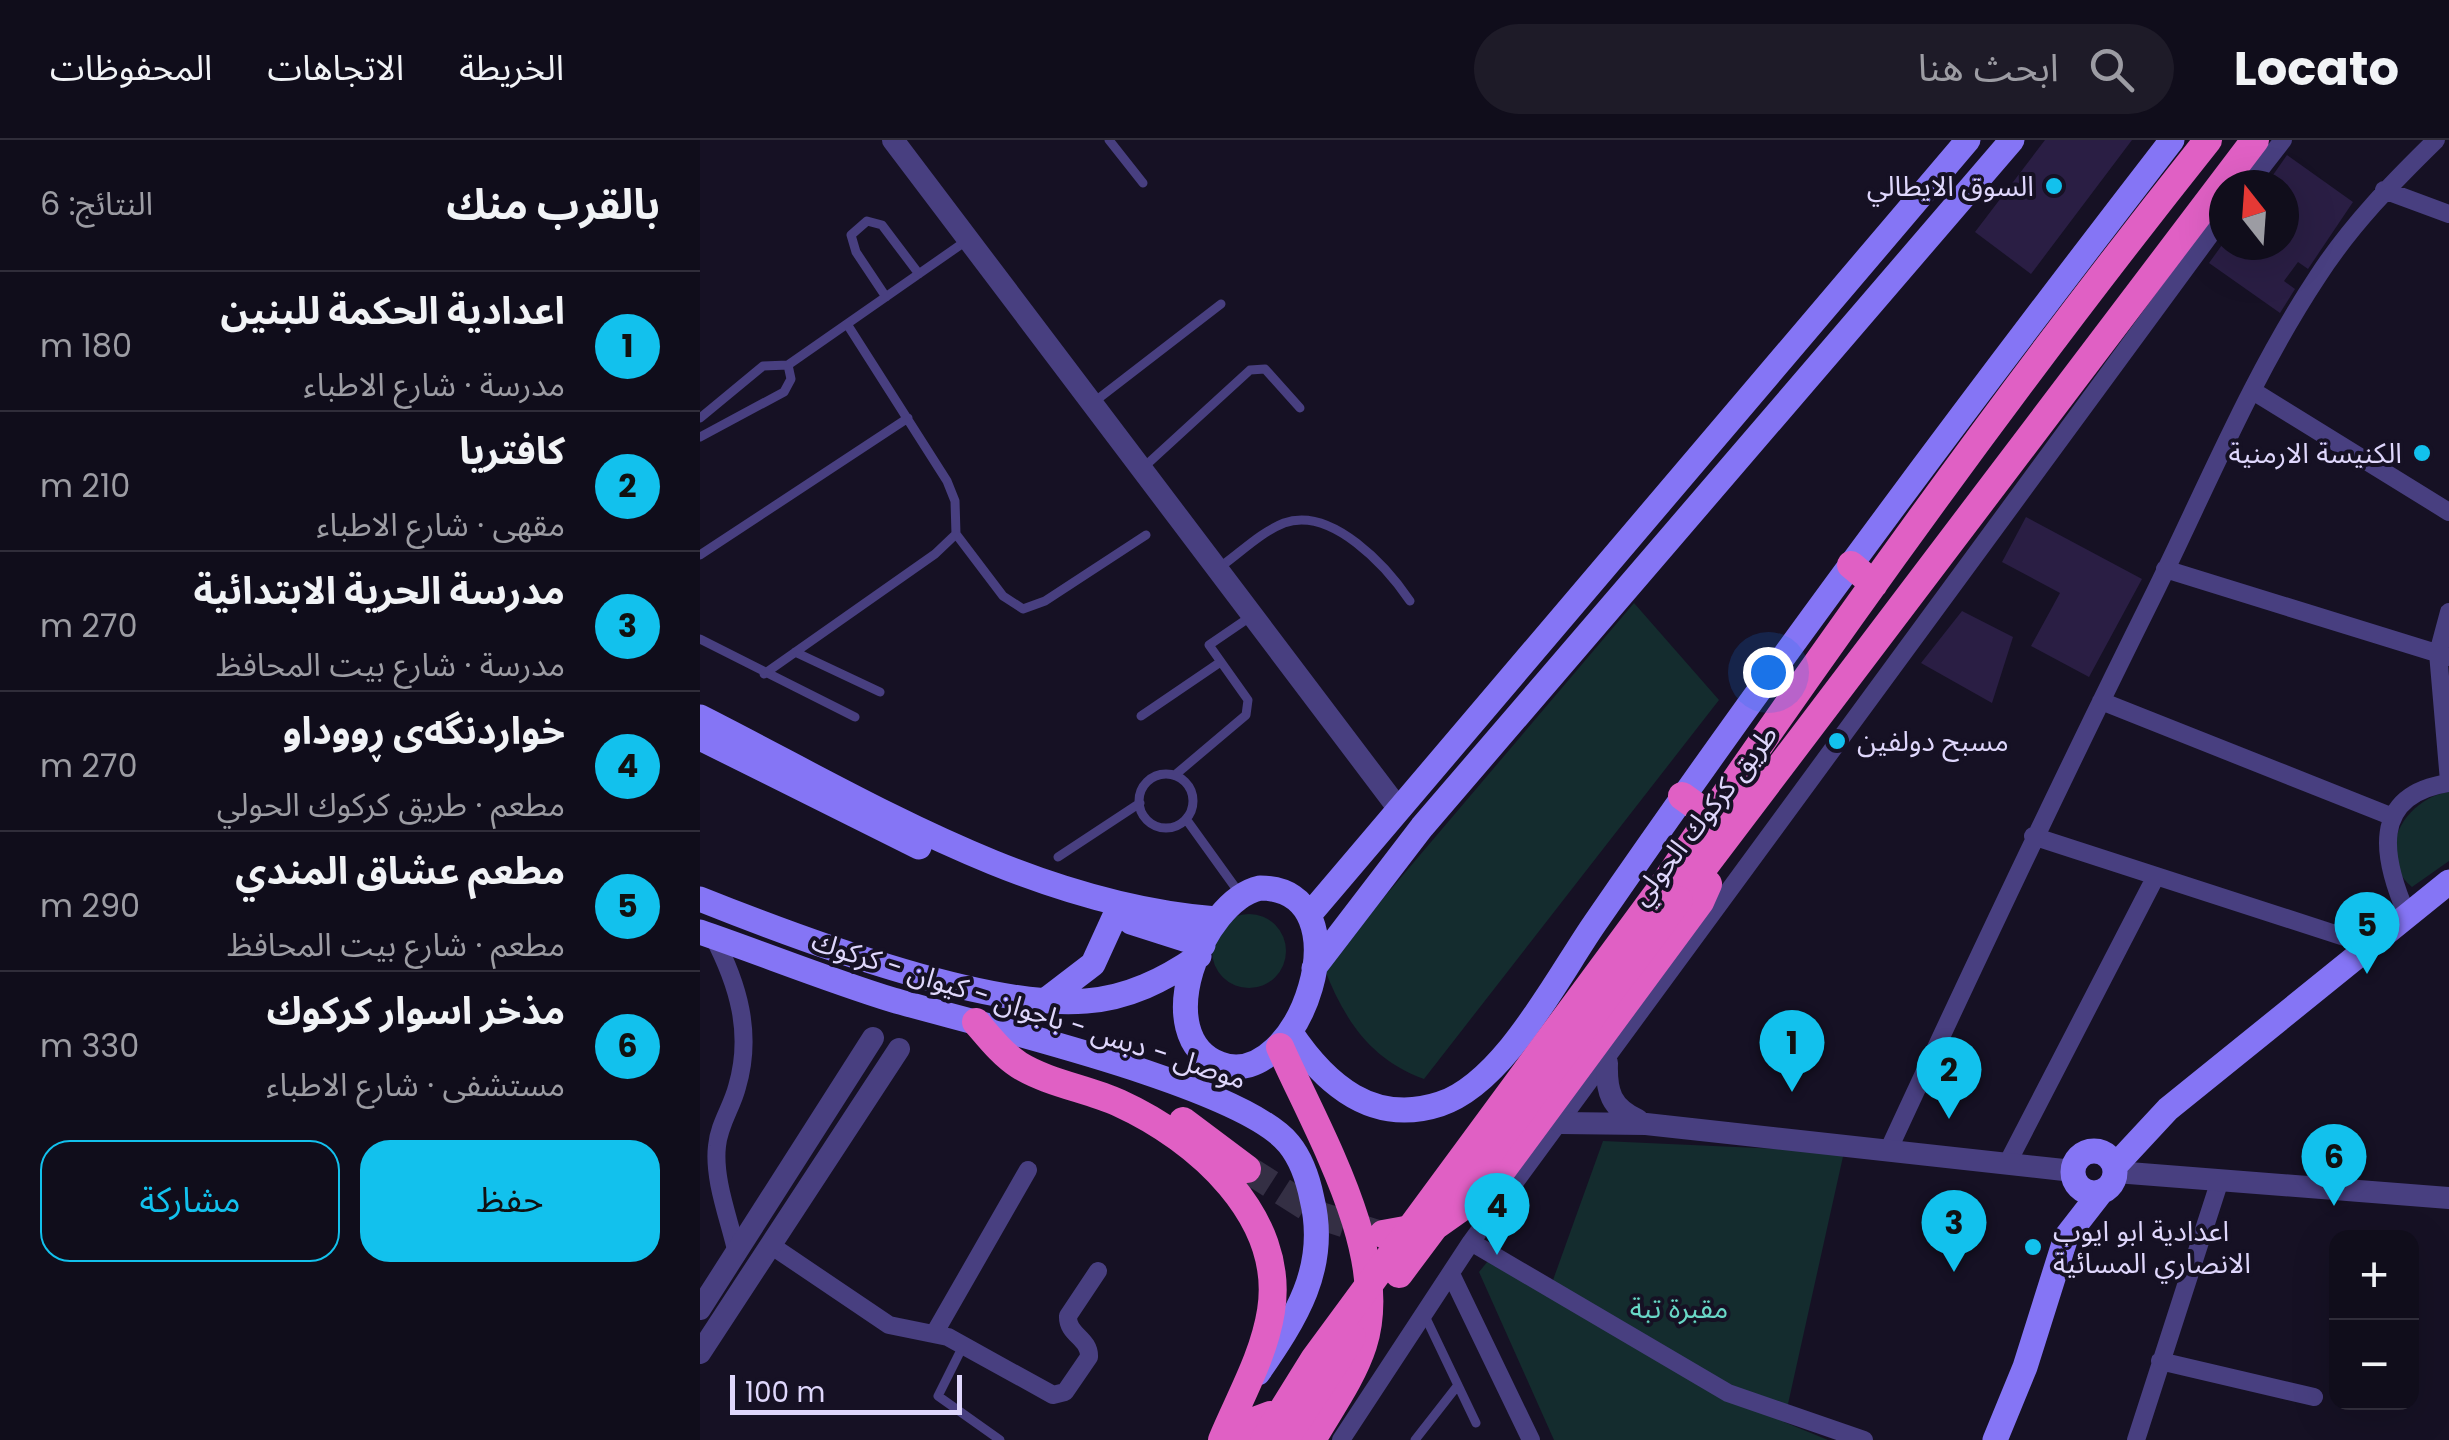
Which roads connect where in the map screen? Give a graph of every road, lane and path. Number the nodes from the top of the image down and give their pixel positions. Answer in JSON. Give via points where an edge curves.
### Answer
{"nodes":[{"id":1,"x":894,"y":140,"type":"edge"},
{"id":2,"x":1109,"y":140,"type":"edge"},
{"id":3,"x":1968,"y":140,"type":"edge"},
{"id":4,"x":2012,"y":140,"type":"edge"},
{"id":5,"x":2172,"y":140,"type":"edge"},
{"id":6,"x":2208,"y":140,"type":"edge"},
{"id":7,"x":2255,"y":140,"type":"edge"},
{"id":8,"x":2283,"y":140,"type":"edge"},
{"id":9,"x":2436,"y":140,"type":"edge"},
{"id":10,"x":2260,"y":170,"type":"edge"},
{"id":11,"x":1143,"y":183,"type":"dead end"},
{"id":12,"x":2384,"y":190,"type":"junction"},
{"id":13,"x":2449,"y":214,"type":"edge"},
{"id":14,"x":2132,"y":236,"type":"junction"},
{"id":15,"x":2209,"y":236,"type":"edge"},
{"id":16,"x":968,"y":239,"type":"junction"},
{"id":17,"x":2164,"y":260,"type":"junction"},
{"id":18,"x":919,"y":274,"type":"junction"},
{"id":19,"x":886,"y":297,"type":"junction"},
{"id":20,"x":1221,"y":304,"type":"dead end"},
{"id":21,"x":847,"y":324,"type":"junction"},
{"id":22,"x":788,"y":365,"type":"junction"},
{"id":23,"x":2253,"y":392,"type":"junction"},
{"id":24,"x":1092,"y":404,"type":"junction"},
{"id":25,"x":1300,"y":408,"type":"dead end"},
{"id":26,"x":700,"y":418,"type":"edge"},
{"id":27,"x":908,"y":418,"type":"junction"},
{"id":28,"x":700,"y":437,"type":"edge"},
{"id":29,"x":1142,"y":468,"type":"junction"},
{"id":30,"x":2449,"y":512,"type":"edge"},
{"id":31,"x":956,"y":534,"type":"junction"},
{"id":32,"x":1146,"y":535,"type":"dead end"},
{"id":33,"x":700,"y":555,"type":"edge"},
{"id":34,"x":1852,"y":566,"type":"junction"},
{"id":35,"x":1218,"y":569,"type":"junction"},
{"id":36,"x":2166,"y":570,"type":"junction"},
{"id":37,"x":1874,"y":584,"type":"junction"},
{"id":38,"x":1410,"y":600,"type":"dead end"},
{"id":39,"x":2449,"y":612,"type":"edge"},
{"id":40,"x":1252,"y":615,"type":"junction"},
{"id":41,"x":700,"y":639,"type":"edge"},
{"id":42,"x":795,"y":652,"type":"junction"},
{"id":43,"x":2444,"y":655,"type":"edge"},
{"id":44,"x":1218,"y":663,"type":"junction"},
{"id":45,"x":764,"y":674,"type":"junction"},
{"id":46,"x":880,"y":692,"type":"dead end"},
{"id":47,"x":2101,"y":701,"type":"junction"},
{"id":48,"x":1140,"y":716,"type":"dead end"},
{"id":49,"x":700,"y":717,"type":"edge"},
{"id":50,"x":855,"y":717,"type":"dead end"},
{"id":51,"x":700,"y":738,"type":"edge"},
{"id":52,"x":1176,"y":776,"type":"junction"},
{"id":53,"x":2449,"y":782,"type":"edge"},
{"id":54,"x":1682,"y":796,"type":"junction"},
{"id":55,"x":1140,"y":803,"type":"junction"},
{"id":56,"x":1398,"y":808,"type":"junction"},
{"id":57,"x":1710,"y":816,"type":"junction"},
{"id":58,"x":2394,"y":817,"type":"junction"},
{"id":59,"x":1186,"y":819,"type":"junction"},
{"id":60,"x":1422,"y":827,"type":"junction"},
{"id":61,"x":2033,"y":836,"type":"junction"},
{"id":62,"x":936,"y":846,"type":"junction"},
{"id":63,"x":1713,"y":854,"type":"junction"},
{"id":64,"x":1058,"y":857,"type":"dead end"},
{"id":65,"x":2156,"y":876,"type":"junction"},
{"id":66,"x":2449,"y":882,"type":"edge"},
{"id":67,"x":1240,"y":894,"type":"junction"},
{"id":68,"x":1670,"y":894,"type":"junction"},
{"id":69,"x":700,"y":899,"type":"edge"},
{"id":70,"x":1310,"y":914,"type":"junction"},
{"id":71,"x":2406,"y":915,"type":"junction"},
{"id":72,"x":1114,"y":918,"type":"junction"},
{"id":73,"x":1216,"y":919,"type":"junction"},
{"id":74,"x":707,"y":934,"type":"edge"},
{"id":75,"x":2369,"y":945,"type":"junction"},
{"id":76,"x":1201,"y":951,"type":"junction"},
{"id":77,"x":1314,"y":968,"type":"junction"},
{"id":78,"x":1044,"y":1001,"type":"junction"},
{"id":79,"x":988,"y":1026,"type":"junction"},
{"id":80,"x":873,"y":1038,"type":"dead end"},
{"id":81,"x":1286,"y":1040,"type":"junction"},
{"id":82,"x":899,"y":1049,"type":"dead end"},
{"id":83,"x":1203,"y":1054,"type":"junction"},
{"id":84,"x":1607,"y":1063,"type":"junction"},
{"id":85,"x":1191,"y":1090,"type":"junction"},
{"id":86,"x":1561,"y":1123,"type":"junction"},
{"id":87,"x":1646,"y":1124,"type":"junction"},
{"id":88,"x":813,"y":1135,"type":"junction"},
{"id":89,"x":708,"y":1145,"type":"edge"},
{"id":90,"x":834,"y":1148,"type":"junction"},
{"id":91,"x":1888,"y":1151,"type":"junction"},
{"id":92,"x":2006,"y":1164,"type":"junction"},
{"id":93,"x":1247,"y":1169,"type":"tunnel mouth"},
{"id":94,"x":1028,"y":1170,"type":"dead end"},
{"id":95,"x":2107,"y":1170,"type":"junction"},
{"id":96,"x":720,"y":1175,"type":"junction"},
{"id":97,"x":2073,"y":1175,"type":"junction"},
{"id":98,"x":700,"y":1178,"type":"edge"},
{"id":99,"x":2220,"y":1180,"type":"junction"},
{"id":100,"x":2449,"y":1198,"type":"edge"},
{"id":101,"x":1384,"y":1234,"type":"tunnel mouth"},
{"id":102,"x":2066,"y":1237,"type":"junction"},
{"id":103,"x":1472,"y":1242,"type":"junction"},
{"id":104,"x":772,"y":1246,"type":"junction"},
{"id":105,"x":737,"y":1254,"type":"junction"},
{"id":106,"x":1098,"y":1271,"type":"dead end"},
{"id":107,"x":1452,"y":1274,"type":"junction"},
{"id":108,"x":700,"y":1309,"type":"edge"},
{"id":109,"x":1424,"y":1314,"type":"junction"},
{"id":110,"x":934,"y":1334,"type":"junction"},
{"id":111,"x":963,"y":1346,"type":"junction"},
{"id":112,"x":700,"y":1353,"type":"edge"},
{"id":113,"x":2160,"y":1361,"type":"junction"},
{"id":114,"x":2026,"y":1367,"type":"junction"},
{"id":115,"x":1458,"y":1386,"type":"junction"},
{"id":116,"x":2314,"y":1398,"type":"dead end"},
{"id":117,"x":1238,"y":1402,"type":"junction"},
{"id":118,"x":1476,"y":1423,"type":"dead end"},
{"id":119,"x":1000,"y":1440,"type":"edge"},
{"id":120,"x":1222,"y":1440,"type":"edge"},
{"id":121,"x":1234,"y":1440,"type":"edge"},
{"id":122,"x":1264,"y":1440,"type":"edge"},
{"id":123,"x":1284,"y":1440,"type":"edge"},
{"id":124,"x":1292,"y":1440,"type":"edge"},
{"id":125,"x":1312,"y":1440,"type":"edge"},
{"id":126,"x":1341,"y":1440,"type":"edge"},
{"id":127,"x":1415,"y":1440,"type":"edge"},
{"id":128,"x":1531,"y":1440,"type":"edge"},
{"id":129,"x":1864,"y":1440,"type":"edge"},
{"id":130,"x":1995,"y":1440,"type":"edge"},
{"id":131,"x":2009,"y":1440,"type":"edge"},
{"id":132,"x":2136,"y":1440,"type":"edge"}],
"edges":[{"from":1,"to":16,"type":"street"},
{"from":2,"to":11,"type":"lane"},
{"from":3,"to":56,"type":"main road"},
{"from":4,"to":60,"type":"main road"},
{"from":5,"to":34,"type":"main road"},
{"from":6,"to":14,"type":"highway","name":"طريق كركوك الحولي"},
{"from":7,"to":17,"type":"highway","name":"طريق كركوك الحولي"},
{"from":8,"to":10,"type":"street"},
{"from":9,"to":12,"type":"street"},
{"from":12,"to":13,"type":"street"},
{"from":12,"to":23,"type":"street","via":[[2320,274]]},
{"from":14,"to":17,"type":"highway"},
{"from":14,"to":37,"type":"highway","name":"طريق كركوك الحولي"},
{"from":15,"to":84,"type":"street"},
{"from":16,"to":18,"type":"lane"},
{"from":16,"to":24,"type":"street"},
{"from":17,"to":63,"type":"highway","name":"طريق كركوك الحولي"},
{"from":18,"to":19,"type":"lane"},
{"from":18,"to":19,"type":"lane","via":[[882,225],[857,225],[853,247]]},
{"from":19,"to":21,"type":"lane"},
{"from":20,"to":24,"type":"lane"},
{"from":21,"to":22,"type":"lane"},
{"from":21,"to":27,"type":"lane"},
{"from":22,"to":26,"type":"lane","via":[[763,366]]},
{"from":22,"to":28,"type":"lane","via":[[791,379],[784,392]]},
{"from":23,"to":30,"type":"street"},
{"from":23,"to":36,"type":"street"},
{"from":24,"to":29,"type":"street"},
{"from":25,"to":29,"type":"lane","via":[[1266,369],[1250,370]]},
{"from":27,"to":31,"type":"lane","via":[[956,500]]},
{"from":27,"to":33,"type":"lane"},
{"from":29,"to":35,"type":"street"},
{"from":31,"to":32,"type":"lane","via":[[1003,596],[1023,609]]},
{"from":31,"to":42,"type":"lane"},
{"from":34,"to":37,"type":"highway"},
{"from":34,"to":54,"type":"main road"},
{"from":35,"to":38,"type":"lane","via":[[1280,524],[1308,521],[1371,552]]},
{"from":35,"to":40,"type":"street"},
{"from":36,"to":43,"type":"street"},
{"from":36,"to":47,"type":"street"},
{"from":37,"to":57,"type":"highway","name":"طريق كركوك الحولي"},
{"from":39,"to":43,"type":"street"},
{"from":40,"to":44,"type":"lane","via":[[1212,640]]},
{"from":40,"to":56,"type":"street"},
{"from":41,"to":45,"type":"lane"},
{"from":42,"to":45,"type":"lane"},
{"from":42,"to":46,"type":"lane"},
{"from":43,"to":53,"type":"street"},
{"from":44,"to":48,"type":"lane"},
{"from":44,"to":52,"type":"lane","via":[[1249,708]]},
{"from":45,"to":50,"type":"lane"},
{"from":47,"to":58,"type":"street"},
{"from":47,"to":61,"type":"street"},
{"from":49,"to":62,"type":"main road"},
{"from":51,"to":62,"type":"main road"},
{"from":52,"to":55,"type":"lane","via":[[1160,774],[1147,782]]},
{"from":52,"to":59,"type":"lane","via":[[1192,791]]},
{"from":53,"to":58,"type":"street","via":[[2419,792]]},
{"from":54,"to":57,"type":"highway"},
{"from":54,"to":81,"type":"main road","via":[[1510,1046],[1468,1089],[1442,1104],[1380,1108],[1326,1080]]},
{"from":55,"to":59,"type":"lane","via":[[1158,826]]},
{"from":55,"to":64,"type":"lane"},
{"from":56,"to":60,"type":"main road"},
{"from":56,"to":70,"type":"main road"},
{"from":57,"to":68,"type":"highway","name":"طريق كركوك الحولي"},
{"from":58,"to":71,"type":"street","via":[[2387,866]]},
{"from":59,"to":67,"type":"lane"},
{"from":60,"to":77,"type":"main road"},
{"from":61,"to":65,"type":"street"},
{"from":61,"to":91,"type":"street"},
{"from":62,"to":72,"type":"main road","via":[[983,877]]},
{"from":62,"to":73,"type":"main road","via":[[1068,891]]},
{"from":63,"to":68,"type":"highway","name":"طريق كركوك الحولي"},
{"from":63,"to":101,"type":"highway","via":[[1700,902],[1499,1176],[1438,1224]]},
{"from":65,"to":75,"type":"street"},
{"from":65,"to":92,"type":"street"},
{"from":66,"to":71,"type":"main road"},
{"from":67,"to":70,"type":"main road","via":[[1281,890]]},
{"from":67,"to":73,"type":"main road"},
{"from":68,"to":122,"type":"highway","name":"طريق كركوك الحولي","bridge":true,"via":[[1315,1358]]},
{"from":68,"to":123,"type":"highway","name":"طريق كركوك الحولي","bridge":true},
{"from":69,"to":78,"type":"main road","via":[[896,968]]},
{"from":70,"to":77,"type":"main road","via":[[1318,938]]},
{"from":71,"to":75,"type":"main road"},
{"from":72,"to":76,"type":"main road"},
{"from":72,"to":78,"type":"main road","via":[[1093,964]]},
{"from":73,"to":76,"type":"main road"},
{"from":74,"to":79,"type":"main road","name":"موصل - دبس - باجوان - كيوان - كركوك"},
{"from":74,"to":89,"type":"street","via":[[736,985],[744,1032],[738,1085]]},
{"from":75,"to":95,"type":"main road","via":[[2168,1108]]},
{"from":76,"to":78,"type":"main road","via":[[1132,992]]},
{"from":76,"to":83,"type":"main road","via":[[1183,1013]]},
{"from":77,"to":81,"type":"main road"},
{"from":79,"to":85,"type":"main road","name":"موصل - دبس - باجوان - كيوان - كركوك"},
{"from":79,"to":93,"type":"highway","via":[[1159,1106]]},
{"from":79,"to":117,"type":"highway","via":[[1017,1064],[1156,1124],[1239,1194],[1260,1236],[1273,1290],[1266,1334]]},
{"from":80,"to":88,"type":"street"},
{"from":81,"to":83,"type":"main road","via":[[1257,1065],[1239,1068]]},
{"from":81,"to":125,"type":"highway","via":[[1345,1195],[1369,1282],[1363,1345]]},
{"from":82,"to":90,"type":"street"},
{"from":83,"to":85,"type":"main road"},
{"from":84,"to":86,"type":"street"},
{"from":84,"to":87,"type":"street","via":[[1614,1105]]},
{"from":85,"to":117,"type":"main road","name":"موصل - دبس - باجوان - كيوان - كركوك","via":[[1276,1130],[1298,1157],[1315,1212],[1316,1256],[1305,1299]]},
{"from":86,"to":87,"type":"street"},
{"from":86,"to":103,"type":"street"},
{"from":87,"to":91,"type":"street"},
{"from":88,"to":90,"type":"street"},
{"from":88,"to":105,"type":"street"},
{"from":89,"to":96,"type":"street"},
{"from":90,"to":104,"type":"street"},
{"from":91,"to":92,"type":"street"},
{"from":92,"to":97,"type":"street"},
{"from":94,"to":110,"type":"street"},
{"from":95,"to":97,"type":"main road","via":[[2085,1191]]},
{"from":95,"to":97,"type":"main road","via":[[2080,1156]]},
{"from":95,"to":99,"type":"street"},
{"from":95,"to":102,"type":"main road"},
{"from":96,"to":98,"type":"street"},
{"from":96,"to":105,"type":"street"},
{"from":97,"to":102,"type":"main road"},
{"from":99,"to":100,"type":"street"},
{"from":99,"to":113,"type":"street"},
{"from":102,"to":114,"type":"main road"},
{"from":103,"to":107,"type":"street"},
{"from":103,"to":129,"type":"street","via":[[1728,1393]]},
{"from":104,"to":110,"type":"street","via":[[889,1325]]},
{"from":104,"to":112,"type":"street"},
{"from":105,"to":108,"type":"street"},
{"from":106,"to":111,"type":"street","via":[[1068,1316],[1090,1358],[1060,1395]]},
{"from":107,"to":109,"type":"street"},
{"from":107,"to":128,"type":"street"},
{"from":109,"to":115,"type":"lane"},
{"from":109,"to":126,"type":"street"},
{"from":110,"to":111,"type":"street"},
{"from":111,"to":119,"type":"lane","via":[[938,1396]]},
{"from":113,"to":116,"type":"street"},
{"from":113,"to":132,"type":"street"},
{"from":114,"to":130,"type":"main road"},
{"from":114,"to":131,"type":"main road"},
{"from":115,"to":118,"type":"lane"},
{"from":115,"to":127,"type":"lane"},
{"from":117,"to":120,"type":"highway"},
{"from":121,"to":124,"type":"highway","via":[[1246,1424],[1270,1414],[1282,1420]]}]}
